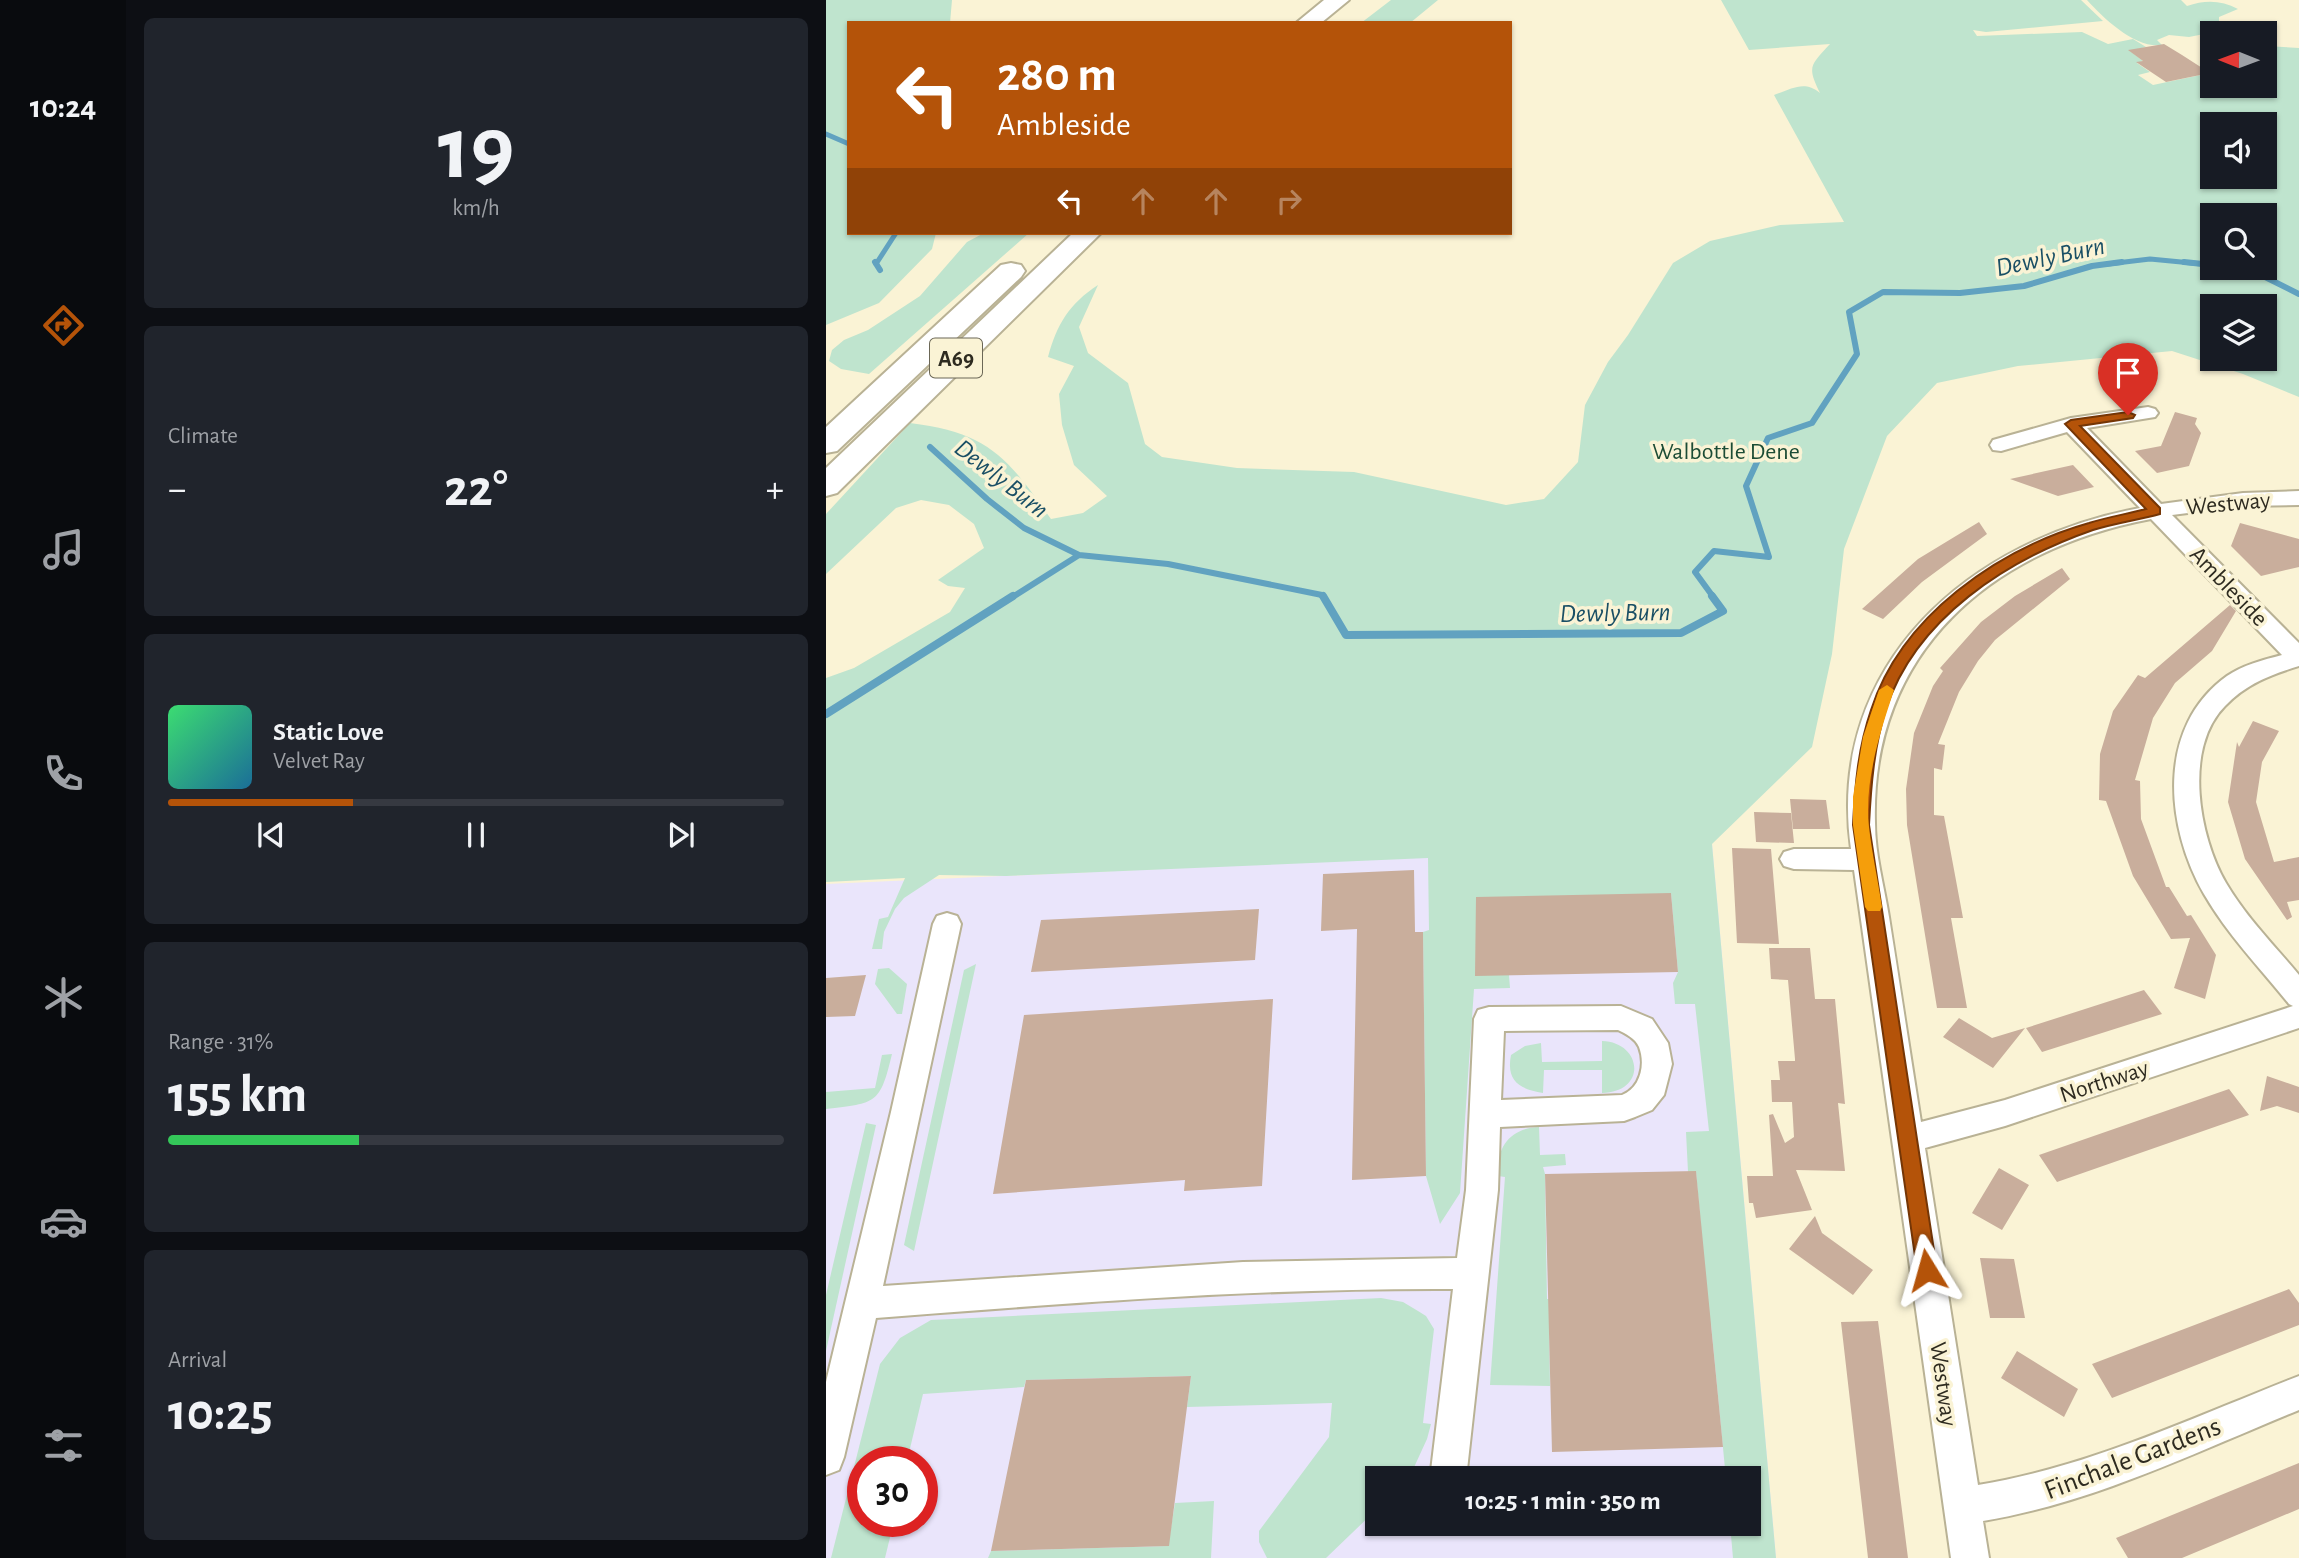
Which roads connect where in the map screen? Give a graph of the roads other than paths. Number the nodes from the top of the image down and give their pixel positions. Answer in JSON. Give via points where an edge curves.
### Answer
{"nodes":[{"id":1,"x":1347,"y":4,"type":"edge"},
{"id":2,"x":1311,"y":21,"type":"edge"},
{"id":3,"x":1338,"y":21,"type":"edge"},
{"id":4,"x":1052,"y":235,"type":"edge"},
{"id":5,"x":1086,"y":235,"type":"edge"},
{"id":6,"x":2148,"y":413,"type":"dead end"},
{"id":7,"x":2071,"y":424,"type":"junction"},
{"id":8,"x":839,"y":440,"type":"edge"},
{"id":9,"x":2001,"y":445,"type":"dead end"},
{"id":10,"x":826,"y":489,"type":"edge"},
{"id":11,"x":2299,"y":498,"type":"edge"},
{"id":12,"x":2156,"y":511,"type":"junction"},
{"id":13,"x":2299,"y":658,"type":"edge"},
{"id":14,"x":1794,"y":859,"type":"dead end"},
{"id":15,"x":1867,"y":860,"type":"junction"},
{"id":16,"x":947,"y":924,"type":"dead end"},
{"id":17,"x":2299,"y":996,"type":"edge"},
{"id":18,"x":2299,"y":1016,"type":"edge"},
{"id":19,"x":1485,"y":1114,"type":"junction"},
{"id":20,"x":1908,"y":1139,"type":"junction"},
{"id":21,"x":1472,"y":1274,"type":"junction"},
{"id":22,"x":862,"y":1303,"type":"junction"},
{"id":23,"x":2299,"y":1393,"type":"edge"},
{"id":24,"x":826,"y":1457,"type":"edge"},
{"id":25,"x":1450,"y":1466,"type":"edge"},
{"id":26,"x":1962,"y":1506,"type":"junction"},
{"id":27,"x":1970,"y":1558,"type":"edge"}],
"edges":[{"from":1,"to":2,"type":"highway"},
{"from":1,"to":3,"type":"highway"},
{"from":4,"to":8,"type":"highway","number":"A69","via":[[971,305]]},
{"from":5,"to":8,"type":"highway","number":"A69"},
{"from":6,"to":7,"type":"street"},
{"from":7,"to":9,"type":"street"},
{"from":7,"to":12,"type":"street","name":"Ambleside"},
{"from":8,"to":10,"type":"highway","number":"A69"},
{"from":11,"to":12,"type":"street","name":"Westway","via":[[2228,500]]},
{"from":12,"to":13,"type":"street","name":"Ambleside"},
{"from":12,"to":15,"type":"street","name":"Westway","via":[[2092,526],[2020,556],[1960,596],[1912,645],[1879,707],[1871,737],[1861,806]]},
{"from":13,"to":17,"type":"street","via":[[2254,672],[2214,702],[2191,745],[2186,801],[2197,847],[2214,887]]},
{"from":14,"to":15,"type":"street"},
{"from":15,"to":20,"type":"street","name":"Westway"},
{"from":16,"to":22,"type":"street"},
{"from":18,"to":20,"type":"street","name":"Northway","via":[[2005,1114]]},
{"from":19,"to":19,"type":"street","via":[[1489,1018],[1621,1018],[1641,1028],[1653,1043],[1657,1064],[1653,1086],[1641,1101],[1625,1108]]},
{"from":19,"to":21,"type":"street"},
{"from":20,"to":26,"type":"street","name":"Westway"},
{"from":21,"to":22,"type":"street","via":[[1376,1272],[1186,1279]]},
{"from":21,"to":25,"type":"street"},
{"from":22,"to":24,"type":"street"},
{"from":23,"to":26,"type":"street","name":"Finchale Gardens","via":[[2082,1479],[2029,1495]]},
{"from":26,"to":27,"type":"street","name":"Westway"}]}
